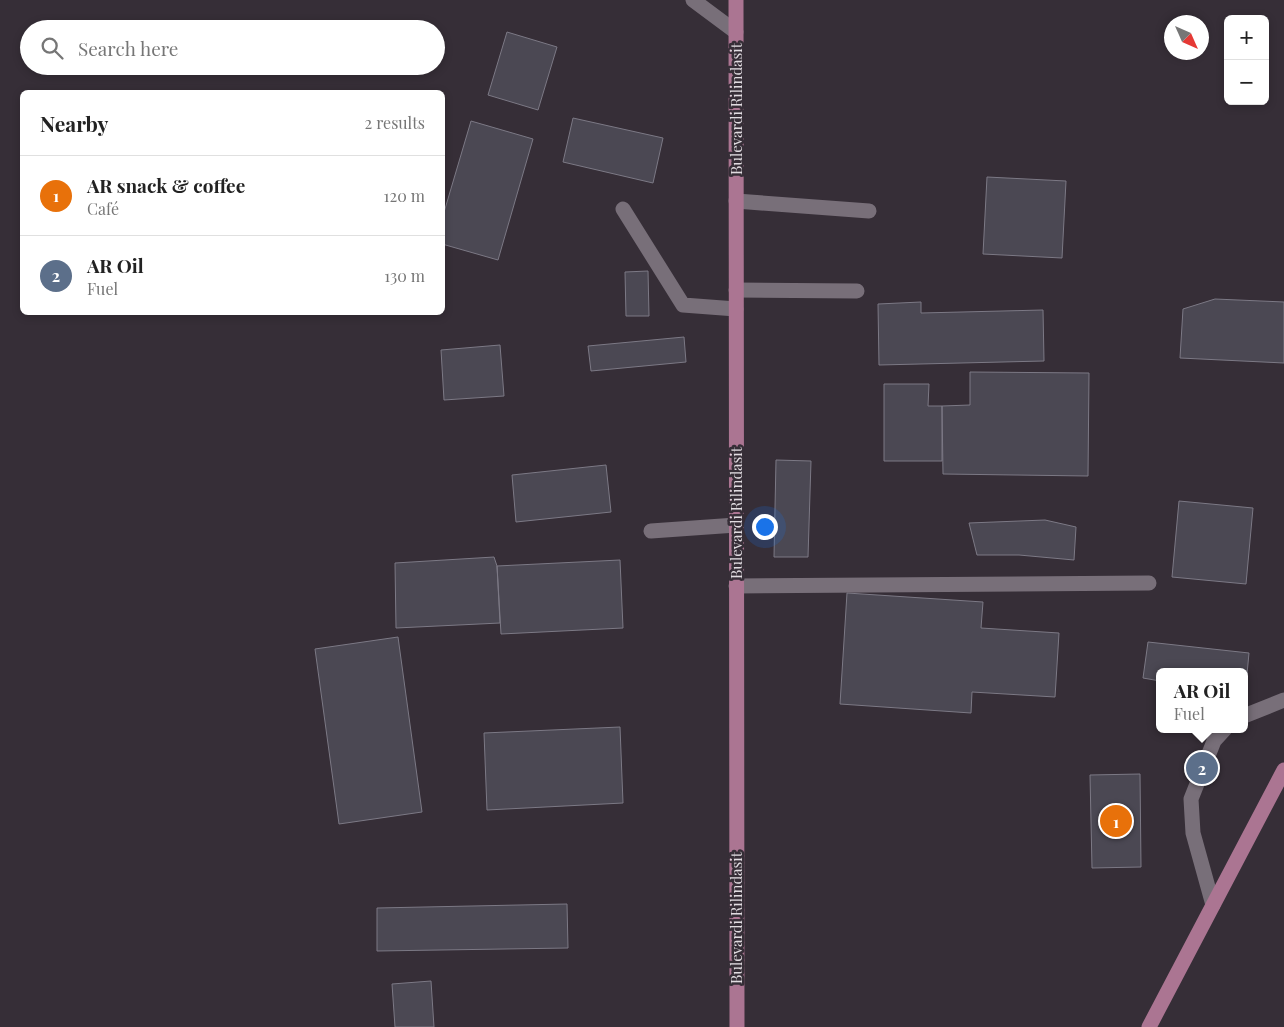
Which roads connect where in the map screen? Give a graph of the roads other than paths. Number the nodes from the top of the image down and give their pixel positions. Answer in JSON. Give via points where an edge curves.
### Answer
{"nodes":[{"id":1,"x":693,"y":0,"type":"edge"},
{"id":2,"x":736,"y":0,"type":"edge"},
{"id":3,"x":736,"y":32,"type":"junction"},
{"id":4,"x":736,"y":201,"type":"junction"},
{"id":5,"x":624,"y":209,"type":"dead end"},
{"id":6,"x":869,"y":210,"type":"dead end"},
{"id":7,"x":736,"y":290,"type":"junction"},
{"id":8,"x":857,"y":291,"type":"dead end"},
{"id":9,"x":736,"y":309,"type":"junction"},
{"id":10,"x":736,"y":525,"type":"junction"},
{"id":11,"x":651,"y":532,"type":"dead end"},
{"id":12,"x":1149,"y":583,"type":"dead end"},
{"id":13,"x":736,"y":586,"type":"junction"},
{"id":14,"x":1284,"y":700,"type":"edge"},
{"id":15,"x":1248,"y":714,"type":"edge"},
{"id":16,"x":1221,"y":733,"type":"edge"},
{"id":17,"x":1284,"y":770,"type":"edge"},
{"id":18,"x":1213,"y":905,"type":"junction"},
{"id":19,"x":736,"y":1027,"type":"edge"},
{"id":20,"x":1150,"y":1027,"type":"edge"}],
"edges":[{"from":1,"to":3,"type":"lane"},
{"from":2,"to":3,"type":"main road","name":"Bulevardi Rilindasit"},
{"from":3,"to":4,"type":"main road","name":"Bulevardi Rilindasit"},
{"from":4,"to":6,"type":"lane"},
{"from":4,"to":7,"type":"main road","name":"Bulevardi Rilindasit"},
{"from":5,"to":9,"type":"lane","via":[[683,305]]},
{"from":7,"to":8,"type":"lane"},
{"from":7,"to":9,"type":"main road","name":"Bulevardi Rilindasit"},
{"from":9,"to":10,"type":"main road","name":"Bulevardi Rilindasit"},
{"from":10,"to":11,"type":"lane"},
{"from":10,"to":13,"type":"main road","name":"Bulevardi Rilindasit"},
{"from":12,"to":13,"type":"lane"},
{"from":13,"to":19,"type":"main road","name":"Bulevardi Rilindasit"},
{"from":14,"to":15,"type":"lane"},
{"from":16,"to":18,"type":"lane","via":[[1214,741],[1192,799],[1193,833]]},
{"from":17,"to":18,"type":"main road"},
{"from":18,"to":20,"type":"main road"}]}
